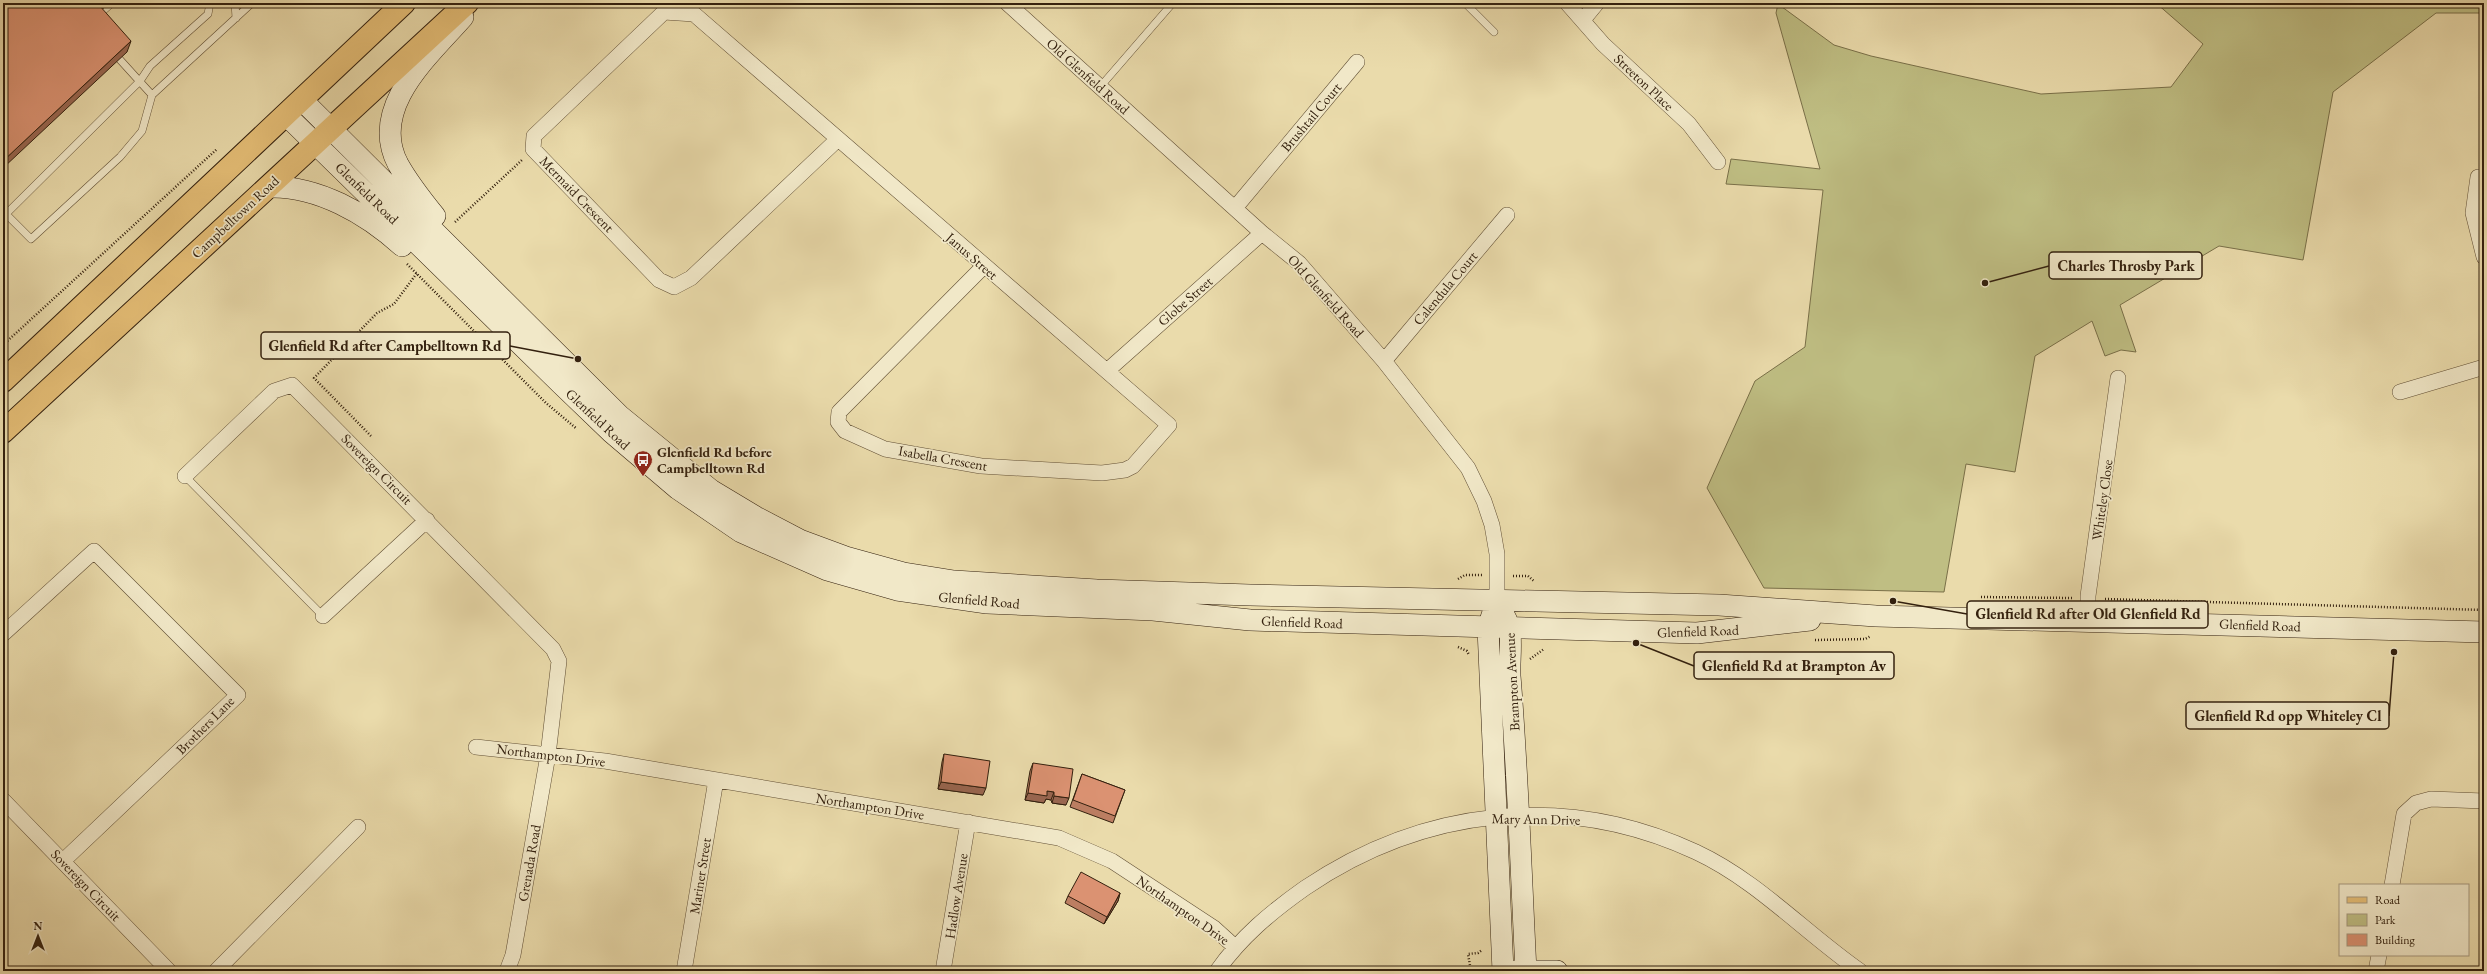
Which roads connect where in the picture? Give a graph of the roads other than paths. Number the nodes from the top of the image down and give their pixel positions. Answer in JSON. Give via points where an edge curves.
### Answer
{"nodes":[{"id":1,"x":112,"y":3,"type":"edge"},
{"id":2,"x":210,"y":3,"type":"edge"},
{"id":3,"x":235,"y":3,"type":"edge"},
{"id":4,"x":252,"y":3,"type":"edge"},
{"id":5,"x":404,"y":3,"type":"edge"},
{"id":6,"x":467,"y":3,"type":"edge"},
{"id":7,"x":476,"y":3,"type":"edge"},
{"id":8,"x":1007,"y":3,"type":"edge"},
{"id":9,"x":1465,"y":3,"type":"edge"},
{"id":10,"x":1567,"y":3,"type":"edge"},
{"id":11,"x":1597,"y":3,"type":"edge"},
{"id":12,"x":1171,"y":4,"type":"dead end"},
{"id":13,"x":236,"y":18,"type":"junction"},
{"id":14,"x":92,"y":20,"type":"edge"},
{"id":15,"x":1583,"y":20,"type":"junction"},
{"id":16,"x":1494,"y":32,"type":"dead end"},
{"id":17,"x":109,"y":47,"type":"edge"},
{"id":18,"x":1357,"y":62,"type":"dead end"},
{"id":19,"x":140,"y":81,"type":"junction"},
{"id":20,"x":1100,"y":87,"type":"junction"},
{"id":21,"x":152,"y":95,"type":"junction"},
{"id":22,"x":302,"y":100,"type":"junction"},
{"id":23,"x":287,"y":116,"type":"junction"},
{"id":24,"x":323,"y":136,"type":"junction"},
{"id":25,"x":838,"y":139,"type":"junction"},
{"id":26,"x":1718,"y":162,"type":"dead end"},
{"id":27,"x":2478,"y":177,"type":"dead end"},
{"id":28,"x":268,"y":187,"type":"junction"},
{"id":29,"x":1235,"y":208,"type":"junction"},
{"id":30,"x":4,"y":213,"type":"edge"},
{"id":31,"x":1507,"y":215,"type":"dead end"},
{"id":32,"x":1262,"y":233,"type":"junction"},
{"id":33,"x":2484,"y":257,"type":"edge"},
{"id":34,"x":984,"y":266,"type":"junction"},
{"id":35,"x":490,"y":284,"type":"junction"},
{"id":36,"x":1384,"y":361,"type":"junction"},
{"id":37,"x":2484,"y":367,"type":"edge"},
{"id":38,"x":1108,"y":370,"type":"junction"},
{"id":39,"x":2118,"y":378,"type":"dead end"},
{"id":40,"x":3,"y":381,"type":"edge"},
{"id":41,"x":561,"y":384,"type":"junction"},
{"id":42,"x":2400,"y":392,"type":"dead end"},
{"id":43,"x":3,"y":432,"type":"edge"},
{"id":44,"x":185,"y":476,"type":"joint"},
{"id":45,"x":427,"y":520,"type":"junction"},
{"id":46,"x":1497,"y":601,"type":"junction"},
{"id":47,"x":1844,"y":615,"type":"junction"},
{"id":48,"x":323,"y":616,"type":"joint"},
{"id":49,"x":2088,"y":622,"type":"junction"},
{"id":50,"x":1488,"y":628,"type":"junction"},
{"id":51,"x":1509,"y":629,"type":"junction"},
{"id":52,"x":2484,"y":632,"type":"edge"},
{"id":53,"x":3,"y":634,"type":"edge"},
{"id":54,"x":476,"y":747,"type":"dead end"},
{"id":55,"x":548,"y":755,"type":"junction"},
{"id":56,"x":716,"y":780,"type":"junction"},
{"id":57,"x":3,"y":800,"type":"edge"},
{"id":58,"x":2484,"y":801,"type":"edge"},
{"id":59,"x":1496,"y":816,"type":"junction"},
{"id":60,"x":1518,"y":816,"type":"junction"},
{"id":61,"x":968,"y":822,"type":"junction"},
{"id":62,"x":358,"y":826,"type":"dead end"},
{"id":63,"x":63,"y":861,"type":"junction"},
{"id":64,"x":2392,"y":884,"type":"edge"},
{"id":65,"x":1235,"y":946,"type":"junction"},
{"id":66,"x":2379,"y":956,"type":"edge"},
{"id":67,"x":170,"y":971,"type":"edge"},
{"id":68,"x":216,"y":971,"type":"edge"},
{"id":69,"x":507,"y":971,"type":"edge"},
{"id":70,"x":684,"y":971,"type":"edge"},
{"id":71,"x":943,"y":971,"type":"edge"},
{"id":72,"x":1217,"y":971,"type":"edge"},
{"id":73,"x":1503,"y":971,"type":"edge"},
{"id":74,"x":1514,"y":971,"type":"edge"},
{"id":75,"x":1526,"y":971,"type":"edge"},
{"id":76,"x":1557,"y":971,"type":"edge"},
{"id":77,"x":1860,"y":971,"type":"edge"},
{"id":78,"x":2376,"y":971,"type":"edge"}],
"edges":[{"from":1,"to":14,"type":"lane"},
{"from":2,"to":19,"type":"lane","via":[[208,14],[150,66]]},
{"from":3,"to":13,"type":"lane"},
{"from":4,"to":13,"type":"lane"},
{"from":5,"to":22,"type":"main road"},
{"from":6,"to":24,"type":"main road","name":"Campbelltown Road"},
{"from":7,"to":35,"type":"main road","via":[[408,81],[393,113],[391,140],[398,164],[427,206]]},
{"from":8,"to":20,"type":"street","name":"Old Glenfield Road"},
{"from":9,"to":16,"type":"lane"},
{"from":10,"to":15,"type":"street","name":"Streeton Place"},
{"from":11,"to":15,"type":"street"},
{"from":12,"to":20,"type":"lane"},
{"from":13,"to":21,"type":"lane"},
{"from":15,"to":26,"type":"street","name":"Streeton Place","via":[[1603,44],[1689,124]]},
{"from":17,"to":19,"type":"lane"},
{"from":18,"to":29,"type":"street","name":"Brushtail Court"},
{"from":19,"to":21,"type":"lane"},
{"from":19,"to":30,"type":"lane"},
{"from":20,"to":29,"type":"street","name":"Old Glenfield Road"},
{"from":21,"to":30,"type":"lane","via":[[142,131],[120,157],[31,239]]},
{"from":22,"to":23,"type":"main road"},
{"from":22,"to":24,"type":"main road","name":"Glenfield Road"},
{"from":23,"to":24,"type":"main road","name":"Glenfield Road"},
{"from":23,"to":40,"type":"main road"},
{"from":24,"to":28,"type":"main road","name":"Campbelltown Road"},
{"from":24,"to":35,"type":"main road","name":"Glenfield Road"},
{"from":24,"to":41,"type":"main road","name":"Glenfield Road"},
{"from":25,"to":25,"type":"street","name":"Mermaid Crescent","via":[[694,14],[664,12],[534,136],[533,149],[659,280],[674,287],[691,278]]},
{"from":25,"to":34,"type":"street","name":"Janus Street"},
{"from":27,"to":33,"type":"street","via":[[2473,212]]},
{"from":28,"to":41,"type":"main road","via":[[298,188],[321,196],[363,216],[385,230],[502,343]]},
{"from":28,"to":43,"type":"main road","name":"Campbelltown Road"},
{"from":29,"to":32,"type":"street","name":"Old Glenfield Road"},
{"from":31,"to":36,"type":"street","name":"Calendula Court"},
{"from":32,"to":36,"type":"street","name":"Old Glenfield Road","via":[[1299,263]]},
{"from":32,"to":38,"type":"street","name":"Globe Street"},
{"from":34,"to":38,"type":"street","name":"Janus Street"},
{"from":34,"to":38,"type":"street","name":"Isabella Crescent","via":[[839,412],[838,422],[845,431],[885,449],[981,466],[1102,473],[1125,470],[1133,466],[1169,425]]},
{"from":35,"to":46,"type":"main road","name":"Glenfield Road","via":[[620,416],[705,485],[800,540],[846,556],[904,573],[962,582],[1097,590]]},
{"from":36,"to":46,"type":"street","name":"Old Glenfield Road","via":[[1468,468],[1484,501],[1492,525],[1497,554]]},
{"from":37,"to":42,"type":"street"},
{"from":39,"to":49,"type":"street","name":"Whiteley Close","via":[[2088,596]]},
{"from":41,"to":50,"type":"main road","name":"Glenfield Road","via":[[611,432],[678,489],[741,532],[827,570],[897,590],[987,603],[1146,610],[1250,620]]},
{"from":44,"to":45,"type":"street","name":"Sovereign Circuit","via":[[274,392],[292,385]]},
{"from":44,"to":48,"type":"lane","name":"Sovereign Circuit"},
{"from":45,"to":48,"type":"street"},
{"from":45,"to":55,"type":"street","name":"Sovereign Circuit","via":[[553,649],[559,661]]},
{"from":46,"to":47,"type":"main road","name":"Glenfield Road","via":[[1719,605]]},
{"from":46,"to":50,"type":"main road","name":"Brampton Avenue"},
{"from":46,"to":51,"type":"main road","name":"Brampton Avenue"},
{"from":47,"to":49,"type":"main road","name":"Glenfield Road"},
{"from":47,"to":51,"type":"main road","name":"Glenfield Road","via":[[1768,627],[1697,633]]},
{"from":49,"to":52,"type":"main road","name":"Glenfield Road"},
{"from":50,"to":51,"type":"main road","name":"Glenfield Road"},
{"from":50,"to":59,"type":"main road","name":"Brampton Avenue"},
{"from":51,"to":60,"type":"main road","name":"Brampton Avenue"},
{"from":53,"to":63,"type":"street","name":"Brothers Lane","via":[[94,551],[238,695]]},
{"from":54,"to":55,"type":"street","name":"Northampton Drive"},
{"from":55,"to":56,"type":"street","name":"Northampton Drive","via":[[605,761]]},
{"from":55,"to":69,"type":"street","name":"Grenada Road","via":[[513,955]]},
{"from":56,"to":61,"type":"street","name":"Northampton Drive"},
{"from":56,"to":70,"type":"street","name":"Mariner Street"},
{"from":57,"to":63,"type":"street","name":"Sovereign Circuit"},
{"from":58,"to":64,"type":"street","via":[[2431,799],[2416,803],[2404,814]]},
{"from":59,"to":60,"type":"street","name":"Mary Ann Drive"},
{"from":59,"to":65,"type":"street","name":"Mary Ann Drive","via":[[1450,823],[1400,837],[1349,861],[1280,906]]},
{"from":59,"to":73,"type":"main road","name":"Brampton Avenue"},
{"from":60,"to":75,"type":"main road","name":"Brampton Avenue"},
{"from":60,"to":77,"type":"street","name":"Mary Ann Drive","via":[[1566,817],[1630,828],[1696,852],[1757,889],[1831,951]]},
{"from":61,"to":65,"type":"street","name":"Northampton Drive","via":[[1033,832],[1080,846],[1112,861],[1214,928]]},
{"from":61,"to":71,"type":"street","name":"Hadlow Avenue"},
{"from":62,"to":68,"type":"street"},
{"from":63,"to":67,"type":"street","name":"Sovereign Circuit"},
{"from":65,"to":72,"type":"street","name":"Mary Ann Drive"},
{"from":66,"to":78,"type":"street"},
{"from":74,"to":75,"type":"main road"},
{"from":75,"to":76,"type":"main road"}]}
